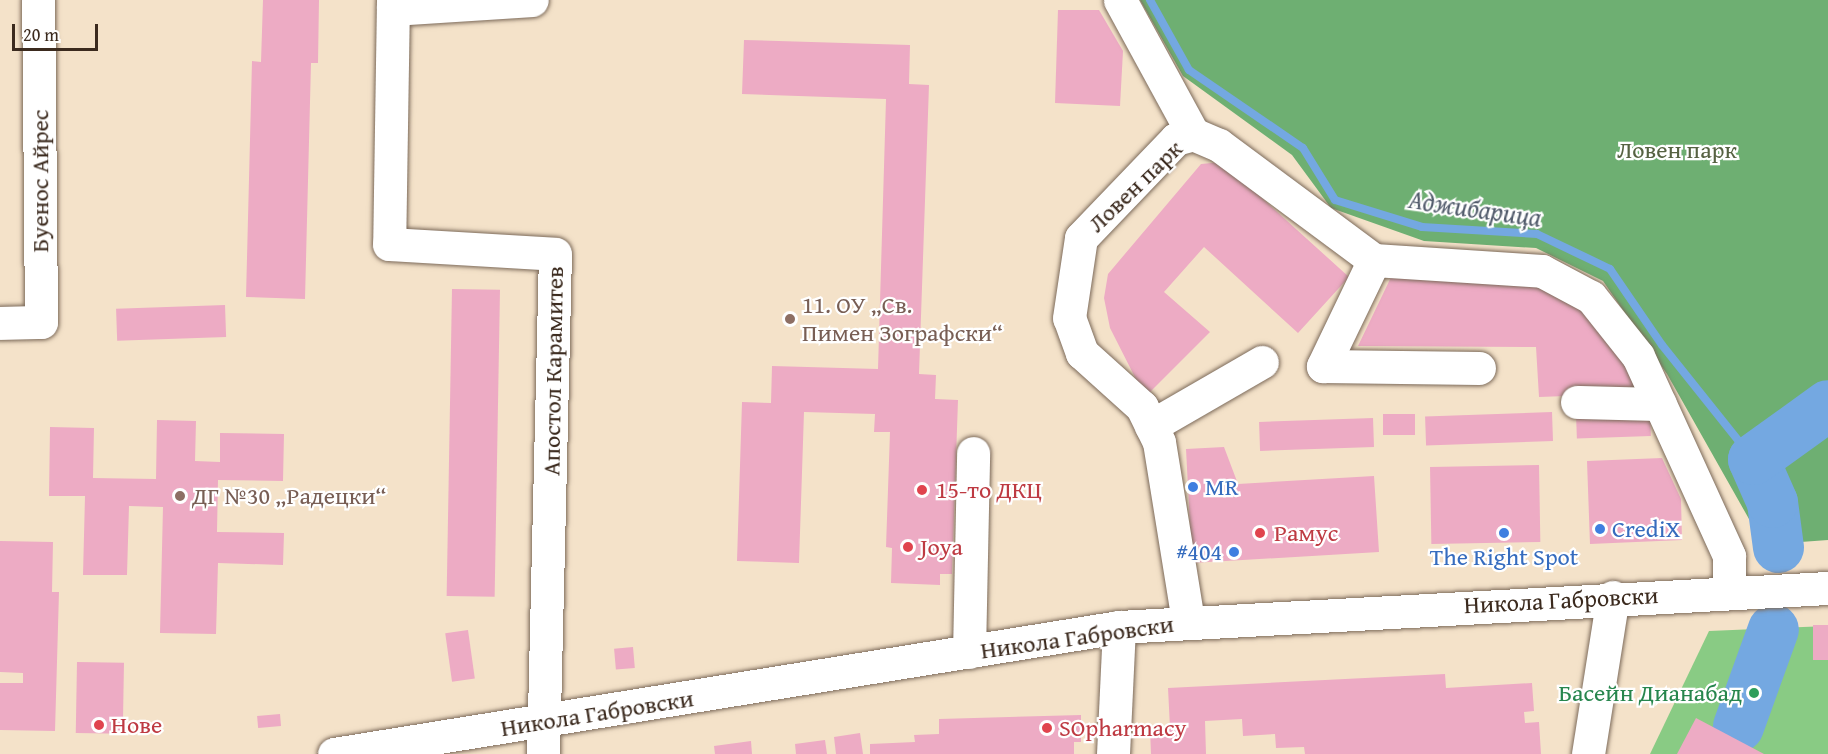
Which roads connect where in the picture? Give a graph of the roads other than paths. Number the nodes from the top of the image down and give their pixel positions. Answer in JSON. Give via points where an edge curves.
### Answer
{"nodes":[{"id":1,"x":39,"y":0,"type":"edge"},
{"id":2,"x":532,"y":0,"type":"edge"},
{"id":3,"x":1120,"y":0,"type":"edge"},
{"id":4,"x":393,"y":5,"type":"edge"},
{"id":5,"x":1193,"y":134,"type":"junction"},
{"id":6,"x":1374,"y":260,"type":"junction"},
{"id":7,"x":0,"y":323,"type":"edge"},
{"id":8,"x":1262,"y":362,"type":"dead end"},
{"id":9,"x":1479,"y":368,"type":"dead end"},
{"id":10,"x":1577,"y":402,"type":"dead end"},
{"id":11,"x":1660,"y":404,"type":"junction"},
{"id":12,"x":1151,"y":426,"type":"junction"},
{"id":13,"x":974,"y":453,"type":"dead end"},
{"id":14,"x":1828,"y":588,"type":"edge"},
{"id":15,"x":1729,"y":591,"type":"junction"},
{"id":16,"x":1613,"y":597,"type":"junction"},
{"id":17,"x":1188,"y":621,"type":"junction"},
{"id":18,"x":1119,"y":627,"type":"junction"},
{"id":19,"x":969,"y":652,"type":"junction"},
{"id":20,"x":545,"y":722,"type":"junction"},
{"id":21,"x":334,"y":754,"type":"edge"},
{"id":22,"x":543,"y":754,"type":"edge"},
{"id":23,"x":1113,"y":754,"type":"edge"},
{"id":24,"x":1588,"y":754,"type":"edge"}],
"edges":[{"from":1,"to":7,"type":"street","name":"Буенос Айрес","via":[[40,322]]},
{"from":2,"to":4,"type":"street"},
{"from":3,"to":5,"type":"street"},
{"from":4,"to":20,"type":"street","name":"Апостол Карамитев","via":[[389,244],[555,254]]},
{"from":5,"to":6,"type":"street","name":"Ловен парк","via":[[1219,145]]},
{"from":5,"to":12,"type":"street","name":"Ловен парк","via":[[1176,139],[1081,238],[1072,276],[1069,318],[1082,353],[1142,407]]},
{"from":6,"to":9,"type":"street","via":[[1323,366]]},
{"from":6,"to":11,"type":"street","via":[[1542,271],[1591,297],[1638,356]]},
{"from":8,"to":12,"type":"street"},
{"from":10,"to":11,"type":"street"},
{"from":11,"to":15,"type":"street","via":[[1729,556]]},
{"from":12,"to":17,"type":"street","name":"Ловен парк","via":[[1159,442]]},
{"from":13,"to":19,"type":"street"},
{"from":14,"to":15,"type":"street","name":"Никола Габровски"},
{"from":15,"to":16,"type":"street","name":"Никола Габровски"},
{"from":16,"to":17,"type":"street","name":"Никола Габровски"},
{"from":16,"to":24,"type":"street"},
{"from":17,"to":18,"type":"street","name":"Никола Габровски"},
{"from":18,"to":19,"type":"street","name":"Никола Габровски"},
{"from":18,"to":23,"type":"street"},
{"from":19,"to":20,"type":"street","name":"Никола Габровски"},
{"from":20,"to":21,"type":"street","name":"Никола Габровски"},
{"from":20,"to":22,"type":"street","name":"Апостол Карамитев"}]}
